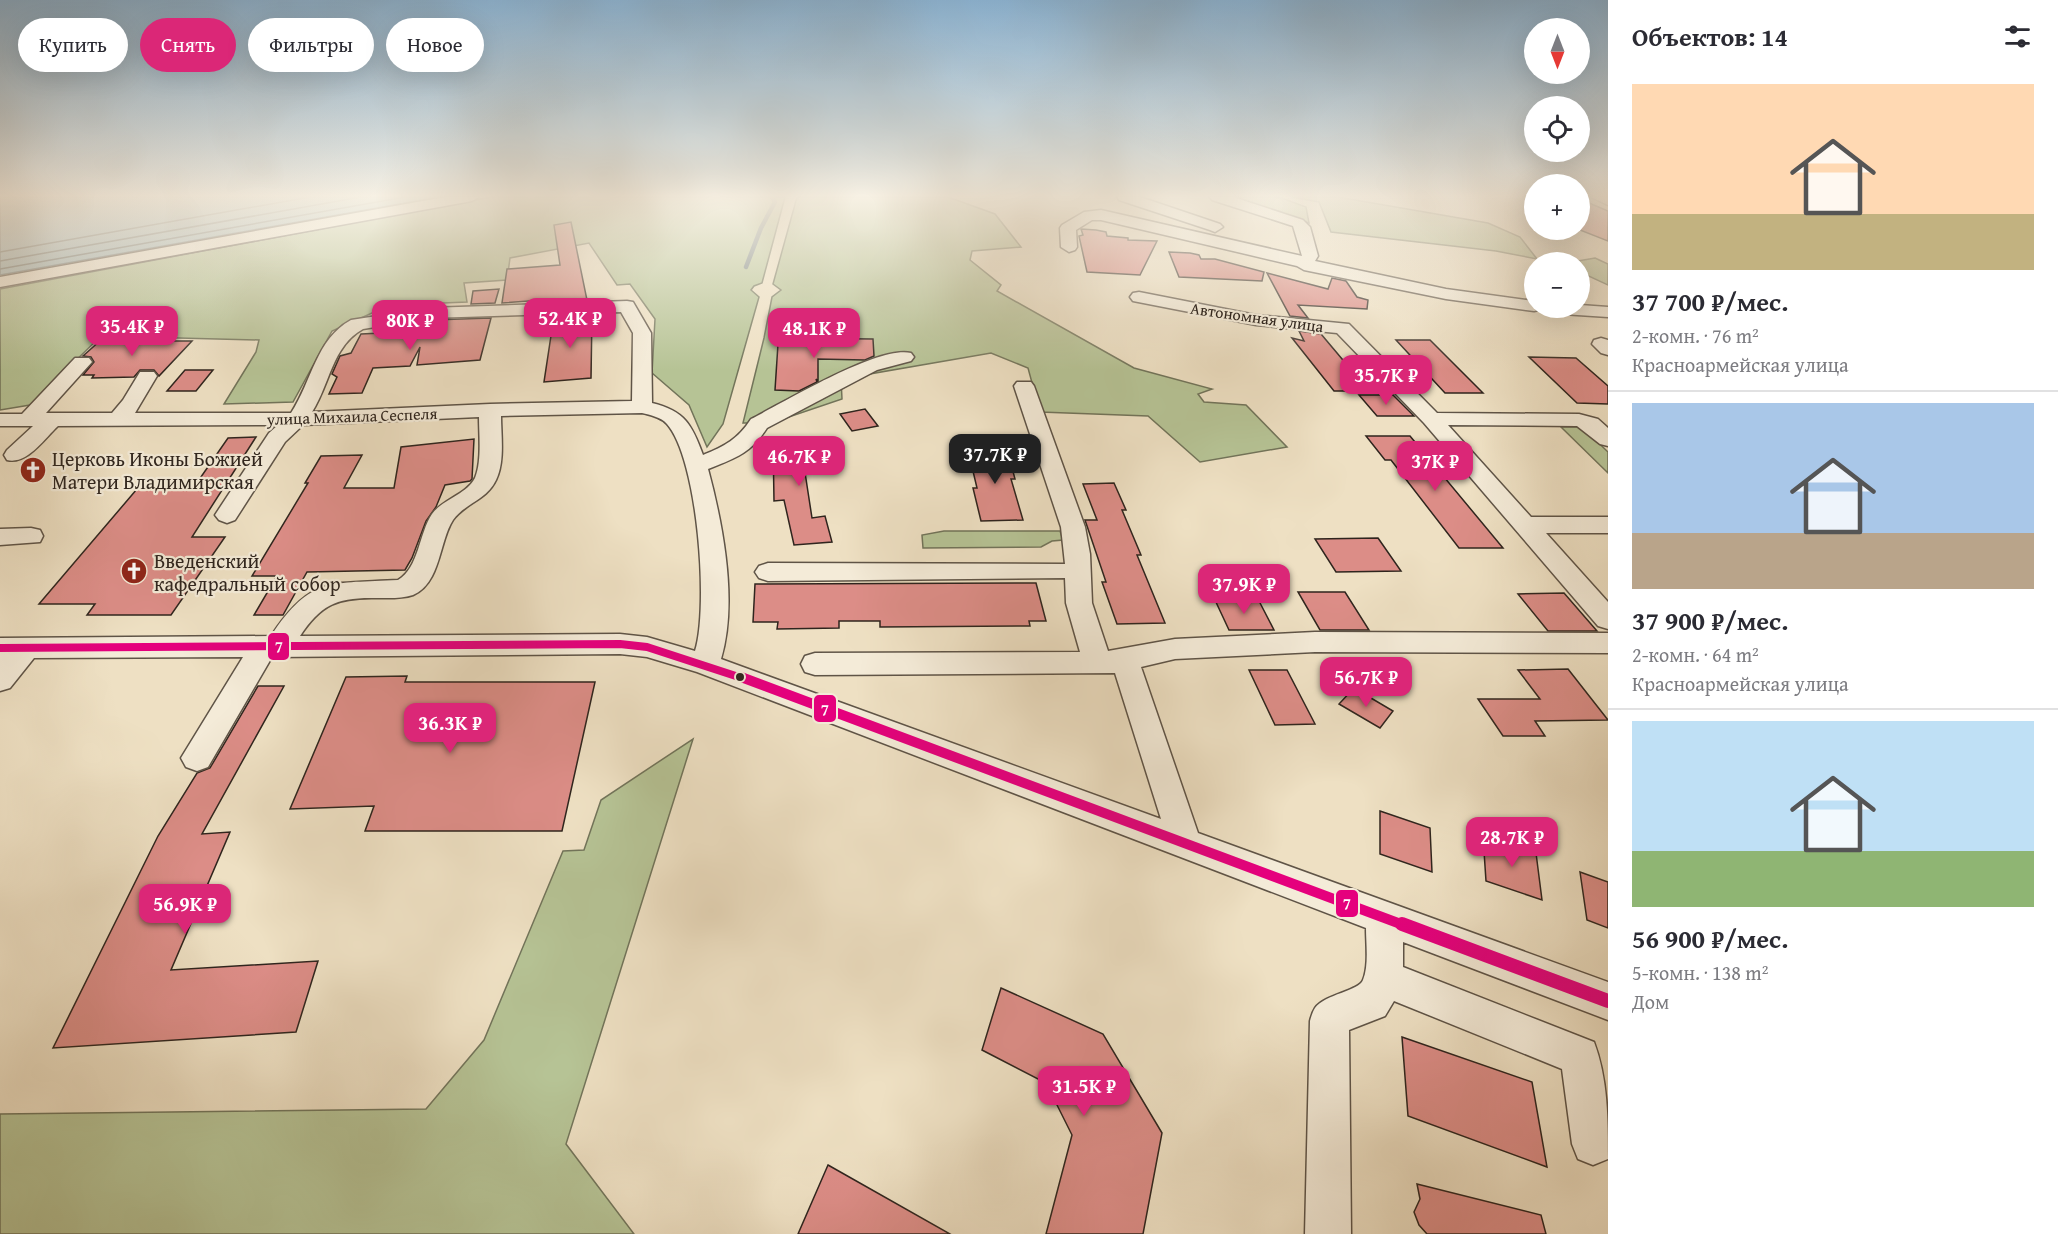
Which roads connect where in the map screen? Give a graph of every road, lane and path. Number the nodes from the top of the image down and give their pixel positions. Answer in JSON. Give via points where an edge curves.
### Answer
{"nodes":[{"id":1,"x":152,"y":255,"type":"edge"},
{"id":2,"x":1291,"y":255,"type":"edge"},
{"id":3,"x":1297,"y":255,"type":"edge"},
{"id":4,"x":1306,"y":255,"type":"edge"},
{"id":5,"x":1307,"y":258,"type":"junction"},
{"id":6,"x":0,"y":282,"type":"edge"},
{"id":7,"x":1446,"y":294,"type":"junction"},
{"id":8,"x":1139,"y":297,"type":"dead end"},
{"id":9,"x":1394,"y":298,"type":"dead end"},
{"id":10,"x":1524,"y":305,"type":"edge"},
{"id":11,"x":1590,"y":311,"type":"edge"},
{"id":12,"x":1608,"y":312,"type":"edge"},
{"id":13,"x":904,"y":357,"type":"dead end"},
{"id":14,"x":82,"y":362,"type":"dead end"},
{"id":15,"x":147,"y":376,"type":"dead end"},
{"id":16,"x":1024,"y":386,"type":"dead end"},
{"id":17,"x":642,"y":407,"type":"junction"},
{"id":18,"x":490,"y":410,"type":"junction"},
{"id":19,"x":297,"y":419,"type":"junction"},
{"id":20,"x":1431,"y":419,"type":"junction"},
{"id":21,"x":0,"y":420,"type":"edge"},
{"id":22,"x":28,"y":420,"type":"junction"},
{"id":23,"x":52,"y":420,"type":"junction"},
{"id":24,"x":117,"y":421,"type":"junction"},
{"id":25,"x":1608,"y":440,"type":"edge"},
{"id":26,"x":692,"y":454,"type":"junction"},
{"id":27,"x":15,"y":455,"type":"dead end"},
{"id":28,"x":227,"y":515,"type":"dead end"},
{"id":29,"x":1524,"y":525,"type":"junction"},
{"id":30,"x":1608,"y":525,"type":"edge"},
{"id":31,"x":31,"y":536,"type":"dead end"},
{"id":32,"x":0,"y":537,"type":"edge"},
{"id":33,"x":1059,"y":571,"type":"dead end"},
{"id":34,"x":768,"y":572,"type":"dead end"},
{"id":35,"x":1608,"y":619,"type":"edge"},
{"id":36,"x":1608,"y":643,"type":"edge"},
{"id":37,"x":272,"y":646,"type":"junction"},
{"id":38,"x":13,"y":648,"type":"edge"},
{"id":39,"x":1111,"y":661,"type":"junction"},
{"id":40,"x":705,"y":664,"type":"junction"},
{"id":41,"x":815,"y":664,"type":"dead end"},
{"id":42,"x":0,"y":680,"type":"edge"},
{"id":43,"x":197,"y":758,"type":"dead end"},
{"id":44,"x":1185,"y":843,"type":"junction"},
{"id":45,"x":1384,"y":918,"type":"junction"},
{"id":46,"x":1383,"y":978,"type":"junction"},
{"id":47,"x":1608,"y":1001,"type":"edge"},
{"id":48,"x":1593,"y":1144,"type":"dead end"},
{"id":49,"x":1328,"y":1234,"type":"edge"}],
"edges":[{"from":1,"to":6,"type":"street"},
{"from":2,"to":5,"type":"street"},
{"from":3,"to":5,"type":"street"},
{"from":4,"to":5,"type":"street"},
{"from":5,"to":7,"type":"street"},
{"from":7,"to":9,"type":"street","via":[[1446,304],[1439,306]]},
{"from":7,"to":10,"type":"street"},
{"from":8,"to":20,"type":"street","name":"Автономная улица","via":[[1256,320],[1342,328]]},
{"from":11,"to":12,"type":"street"},
{"from":13,"to":26,"type":"street","via":[[870,366],[759,424],[737,449]]},
{"from":14,"to":22,"type":"street"},
{"from":15,"to":24,"type":"street"},
{"from":16,"to":39,"type":"street","via":[[1073,527],[1079,603]]},
{"from":17,"to":18,"type":"street","name":"улица Михаила Сеспеля"},
{"from":17,"to":19,"type":"street","via":[[642,333],[627,306],[610,305],[429,313],[358,324],[332,346],[310,399]]},
{"from":17,"to":26,"type":"street","name":"улица Михаила Сеспеля","via":[[674,419]]},
{"from":18,"to":19,"type":"street","name":"улица Михаила Сеспеля"},
{"from":18,"to":37,"type":"street","via":[[486,477],[479,488],[450,508],[442,519],[416,581],[405,588],[344,589],[318,597]]},
{"from":19,"to":24,"type":"street","name":"улица Михаила Сеспеля"},
{"from":19,"to":28,"type":"street","via":[[277,438]]},
{"from":20,"to":25,"type":"street","via":[[1579,420]]},
{"from":20,"to":29,"type":"street","name":"Автономная улица"},
{"from":21,"to":22,"type":"street","name":"улица Михаила Сеспеля"},
{"from":22,"to":23,"type":"street","name":"улица Михаила Сеспеля"},
{"from":23,"to":24,"type":"street","name":"улица Михаила Сеспеля"},
{"from":23,"to":27,"type":"street"},
{"from":26,"to":40,"type":"street","via":[[709,532],[714,584],[715,620]]},
{"from":29,"to":30,"type":"street"},
{"from":29,"to":35,"type":"street","name":"Автономная улица"},
{"from":31,"to":32,"type":"street"},
{"from":33,"to":34,"type":"street"},
{"from":36,"to":39,"type":"street","via":[[1316,642],[1175,649]]},
{"from":37,"to":38,"type":"street"},
{"from":37,"to":40,"type":"street","via":[[620,644],[647,647]]},
{"from":37,"to":43,"type":"street"},
{"from":38,"to":42,"type":"street"},
{"from":39,"to":41,"type":"street"},
{"from":39,"to":44,"type":"street"},
{"from":40,"to":44,"type":"street"},
{"from":44,"to":45,"type":"street"},
{"from":45,"to":46,"type":"street"},
{"from":45,"to":47,"type":"street"},
{"from":46,"to":48,"type":"street","via":[[1580,1056]]},
{"from":46,"to":49,"type":"street","via":[[1371,1002],[1343,1010],[1329,1021]]}]}
